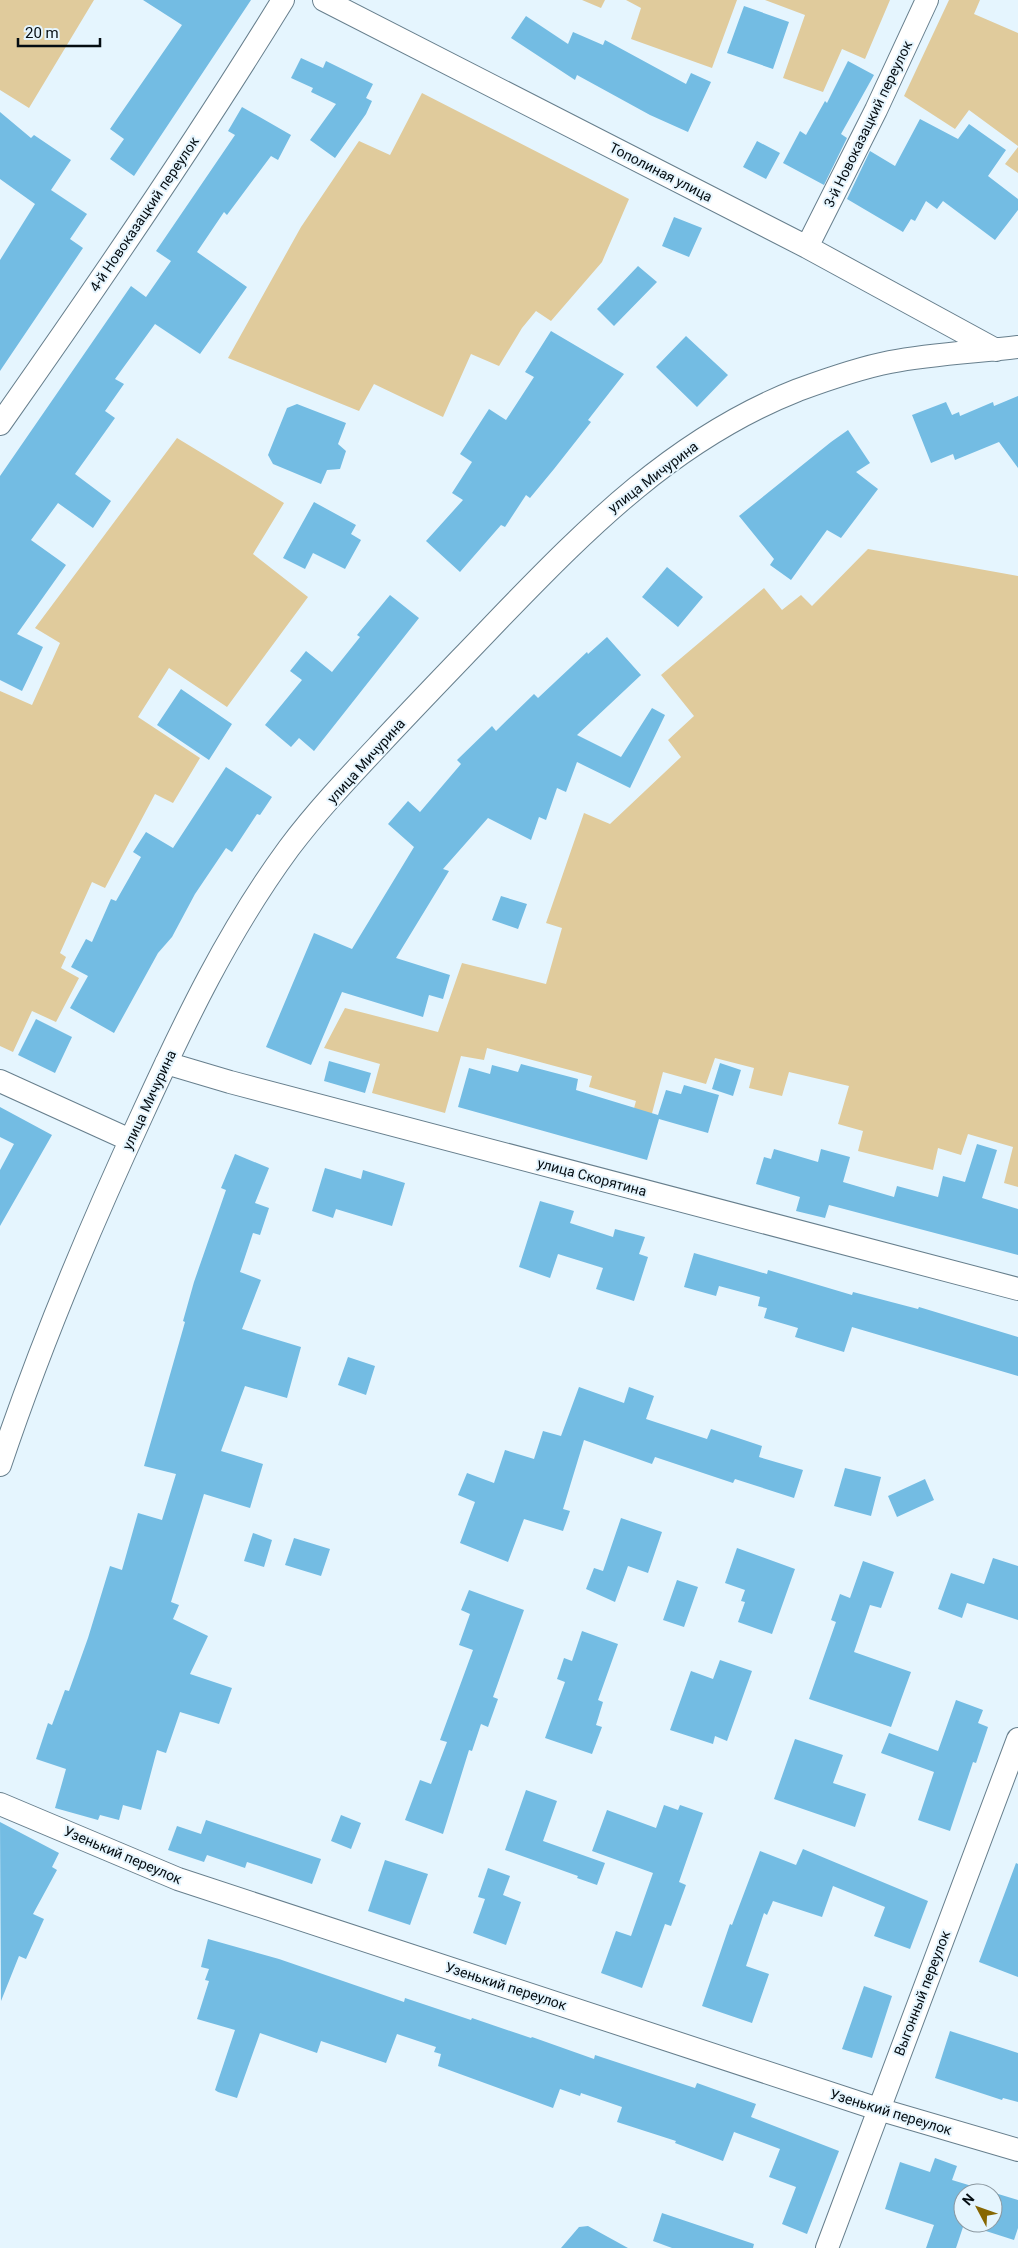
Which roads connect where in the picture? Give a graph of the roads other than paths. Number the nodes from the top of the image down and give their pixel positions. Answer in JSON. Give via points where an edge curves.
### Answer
{"nodes":[{"id":1,"x":283,"y":0,"type":"edge"},
{"id":2,"x":324,"y":0,"type":"edge"},
{"id":3,"x":927,"y":0,"type":"edge"},
{"id":4,"x":807,"y":247,"type":"junction"},
{"id":5,"x":1007,"y":348,"type":"edge"},
{"id":6,"x":0,"y":424,"type":"edge"},
{"id":7,"x":166,"y":1063,"type":"junction"},
{"id":8,"x":0,"y":1081,"type":"edge"},
{"id":9,"x":130,"y":1140,"type":"junction"},
{"id":10,"x":1018,"y":1289,"type":"edge"},
{"id":11,"x":0,"y":1465,"type":"edge"},
{"id":12,"x":1018,"y":1739,"type":"edge"},
{"id":13,"x":0,"y":1804,"type":"edge"},
{"id":14,"x":878,"y":2109,"type":"junction"},
{"id":15,"x":1018,"y":2150,"type":"edge"},
{"id":16,"x":827,"y":2248,"type":"edge"}],
"edges":[{"from":1,"to":6,"type":"street","name":"4-й Новоказацкий переулок","via":[[73,321]]},
{"from":2,"to":4,"type":"street","name":"Тополиная улица"},
{"from":3,"to":4,"type":"street","name":"3-й Новоказацкий переулок"},
{"from":4,"to":5,"type":"street","name":"Тополиная улица"},
{"from":5,"to":7,"type":"street","name":"улица Мичурина","via":[[890,362],[796,391],[750,412],[684,451],[628,493],[575,540],[427,694],[290,846],[243,916]]},
{"from":7,"to":9,"type":"street","name":"улица Мичурина"},
{"from":7,"to":10,"type":"street","name":"улица Скорятина"},
{"from":8,"to":9,"type":"street"},
{"from":9,"to":11,"type":"street","name":"улица Мичурина","via":[[46,1338]]},
{"from":12,"to":14,"type":"street","name":"Выгонный переулок"},
{"from":13,"to":14,"type":"street","name":"Узенький переулок","via":[[178,1879]]},
{"from":14,"to":15,"type":"street","name":"Узенький переулок"},
{"from":14,"to":16,"type":"street","name":"Выгонный переулок"}]}
